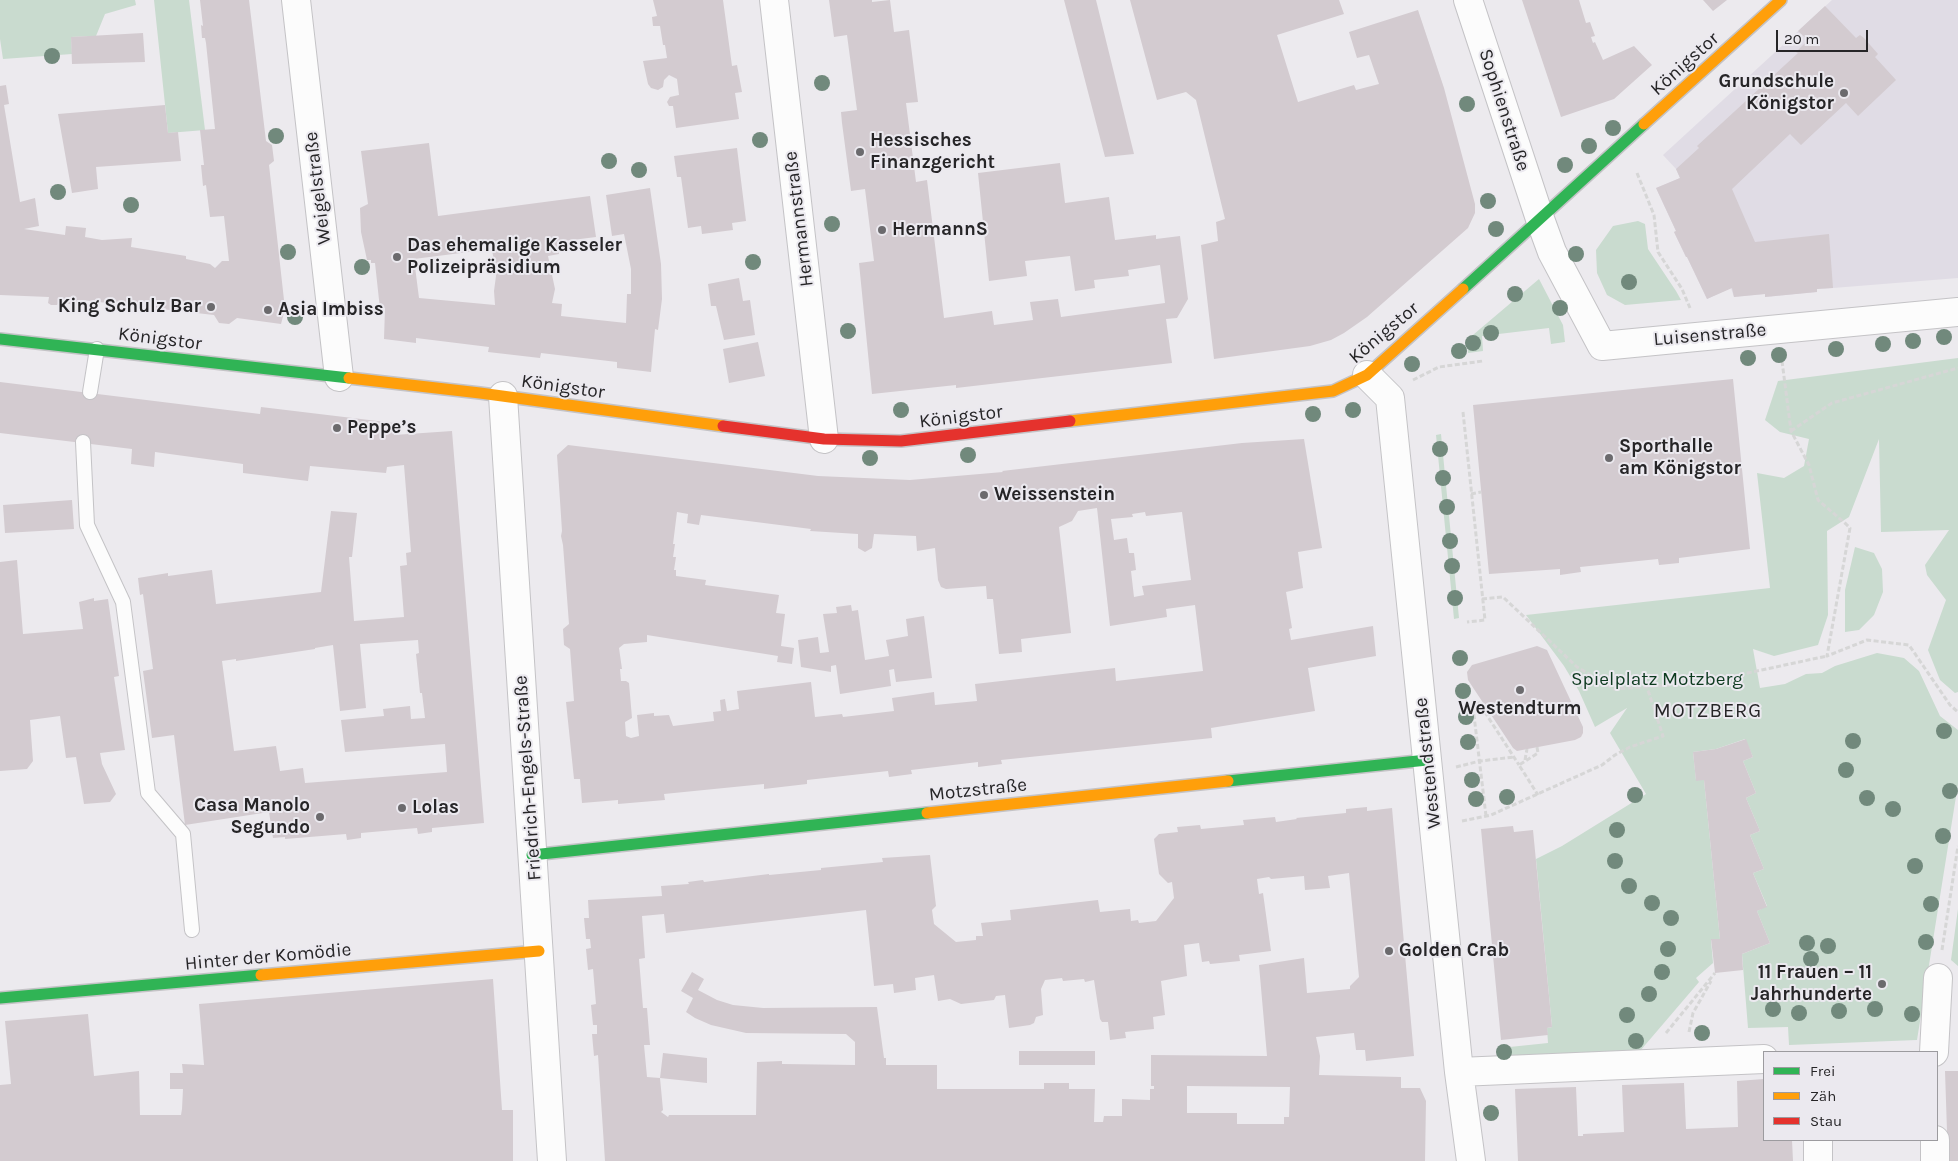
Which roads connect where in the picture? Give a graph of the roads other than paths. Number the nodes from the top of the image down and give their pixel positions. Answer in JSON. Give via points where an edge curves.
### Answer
{"nodes":[{"id":1,"x":296,"y":0,"type":"edge"},
{"id":2,"x":774,"y":0,"type":"edge"},
{"id":3,"x":1468,"y":0,"type":"edge"},
{"id":4,"x":1782,"y":0,"type":"edge"},
{"id":5,"x":1540,"y":219,"type":"junction"},
{"id":6,"x":1958,"y":312,"type":"edge"},
{"id":7,"x":0,"y":339,"type":"edge"},
{"id":8,"x":97,"y":349,"type":"junction"},
{"id":9,"x":1367,"y":375,"type":"junction"},
{"id":10,"x":339,"y":377,"type":"junction"},
{"id":11,"x":90,"y":392,"type":"dead end"},
{"id":12,"x":503,"y":396,"type":"junction"},
{"id":13,"x":824,"y":439,"type":"junction"},
{"id":14,"x":83,"y":442,"type":"dead end"},
{"id":15,"x":1427,"y":760,"type":"junction"},
{"id":16,"x":532,"y":856,"type":"junction"},
{"id":17,"x":192,"y":930,"type":"dead end"},
{"id":18,"x":539,"y":951,"type":"junction"},
{"id":19,"x":1938,"y":978,"type":"road end"},
{"id":20,"x":0,"y":998,"type":"edge"},
{"id":21,"x":1938,"y":1055,"type":"edge"},
{"id":22,"x":1763,"y":1059,"type":"edge"},
{"id":23,"x":1458,"y":1072,"type":"junction"},
{"id":24,"x":1818,"y":1141,"type":"edge"},
{"id":25,"x":1935,"y":1141,"type":"edge"},
{"id":26,"x":552,"y":1161,"type":"edge"},
{"id":27,"x":1471,"y":1161,"type":"edge"},
{"id":28,"x":1818,"y":1161,"type":"edge"},
{"id":29,"x":1935,"y":1161,"type":"edge"}],
"edges":[{"from":1,"to":10,"type":"street","name":"Weigelstraße"},
{"from":2,"to":13,"type":"street","name":"Hermannstraße"},
{"from":3,"to":5,"type":"street","name":"Sophienstraße"},
{"from":4,"to":5,"type":"street","name":"Königstor"},
{"from":5,"to":6,"type":"street","name":"Luisenstraße","via":[[1552,252],[1602,346]]},
{"from":5,"to":9,"type":"street","name":"Königstor"},
{"from":7,"to":8,"type":"street","name":"Königstor"},
{"from":8,"to":10,"type":"street","name":"Königstor"},
{"from":8,"to":11,"type":"lane"},
{"from":9,"to":13,"type":"street","name":"Königstor","via":[[1333,391],[901,442]]},
{"from":9,"to":15,"type":"street","name":"Westendstraße","via":[[1390,398]]},
{"from":10,"to":12,"type":"street","name":"Königstor"},
{"from":12,"to":13,"type":"street","name":"Königstor"},
{"from":12,"to":16,"type":"street","name":"Friedrich-Engels-Straße"},
{"from":14,"to":17,"type":"lane","via":[[87,525],[123,602],[148,793],[183,834]]},
{"from":15,"to":16,"type":"street","name":"Motzstraße"},
{"from":15,"to":23,"type":"street","name":"Westendstraße"},
{"from":16,"to":18,"type":"street","name":"Friedrich-Engels-Straße"},
{"from":18,"to":20,"type":"street","name":"Hinter der Komödie"},
{"from":18,"to":26,"type":"street","name":"Friedrich-Engels-Straße"},
{"from":19,"to":21,"type":"street"},
{"from":22,"to":23,"type":"street"},
{"from":23,"to":27,"type":"street","name":"Westendstraße"},
{"from":24,"to":28,"type":"street"},
{"from":25,"to":29,"type":"street"}]}
